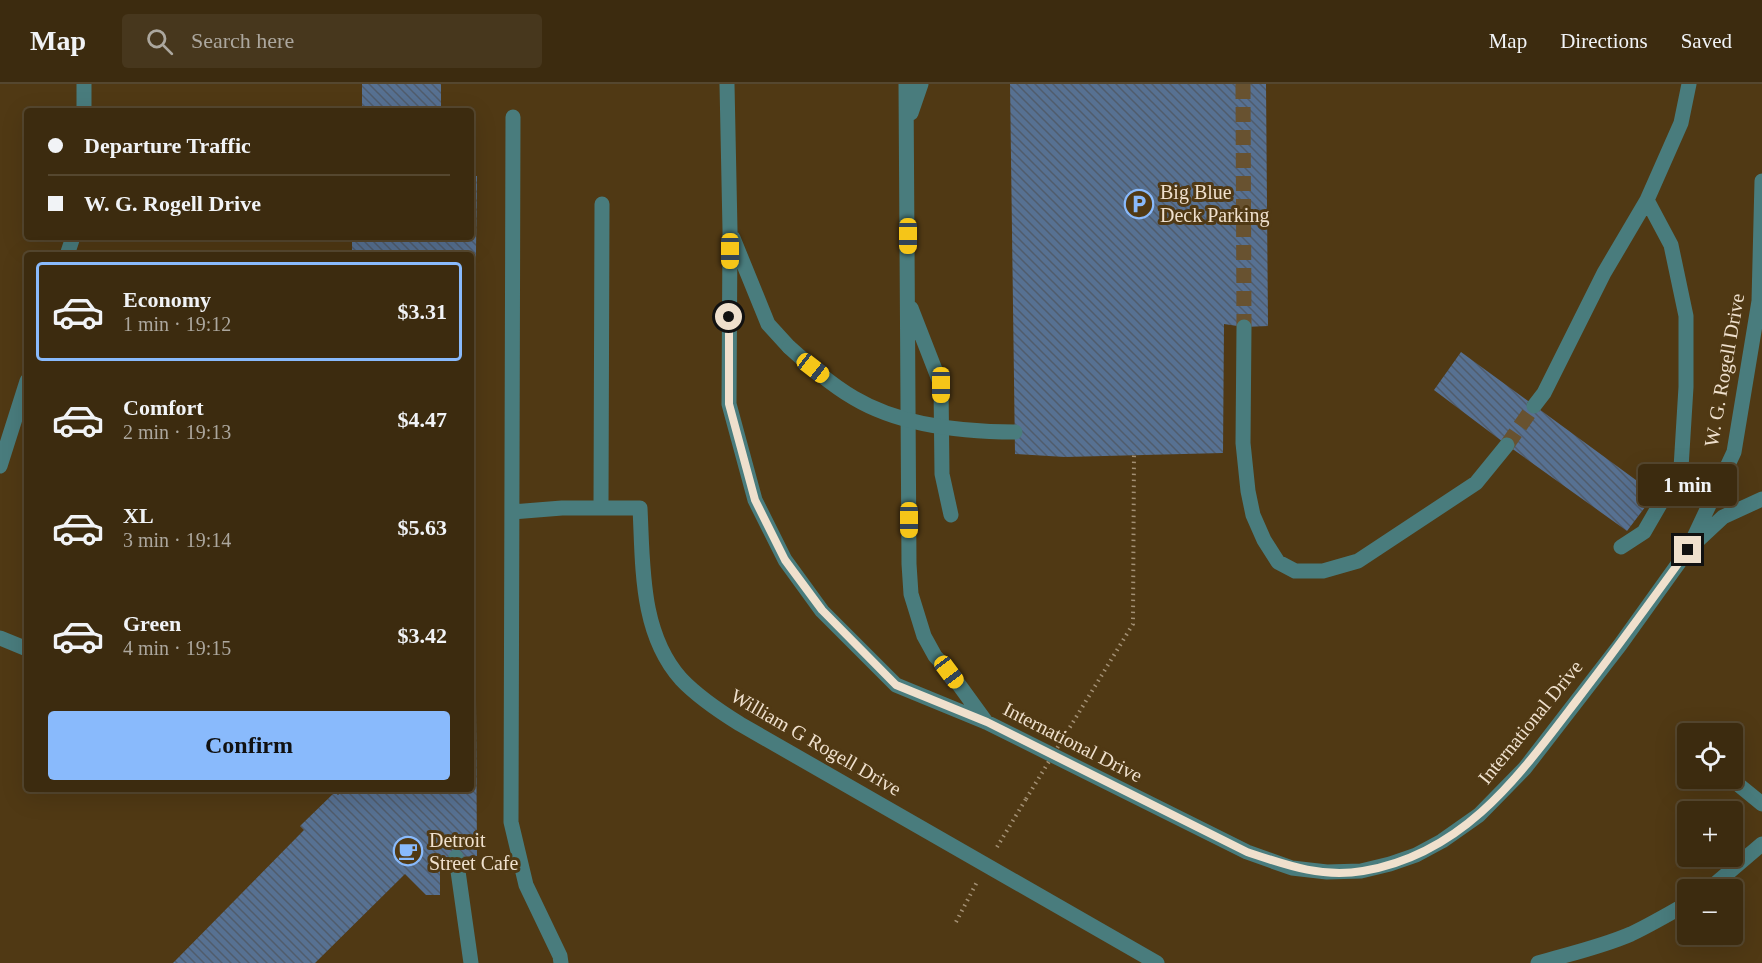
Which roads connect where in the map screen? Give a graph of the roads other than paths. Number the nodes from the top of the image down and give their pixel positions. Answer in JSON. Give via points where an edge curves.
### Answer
{"nodes":[{"id":1,"x":84,"y":84,"type":"edge"},
{"id":2,"x":727,"y":84,"type":"edge"},
{"id":3,"x":906,"y":84,"type":"edge"},
{"id":4,"x":921,"y":84,"type":"edge"},
{"id":5,"x":1689,"y":84,"type":"edge"},
{"id":6,"x":84,"y":108,"type":"edge"},
{"id":7,"x":513,"y":117,"type":"dead end"},
{"id":8,"x":907,"y":127,"type":"junction"},
{"id":9,"x":1762,"y":180,"type":"edge"},
{"id":10,"x":1647,"y":200,"type":"junction"},
{"id":11,"x":602,"y":204,"type":"dead end"},
{"id":12,"x":730,"y":230,"type":"junction"},
{"id":13,"x":908,"y":300,"type":"junction"},
{"id":14,"x":1244,"y":327,"type":"tunnel mouth"},
{"id":15,"x":24,"y":390,"type":"edge"},
{"id":16,"x":1534,"y":406,"type":"tunnel mouth"},
{"id":17,"x":1015,"y":432,"type":"dead end"},
{"id":18,"x":1506,"y":445,"type":"tunnel mouth"},
{"id":19,"x":0,"y":466,"type":"edge"},
{"id":20,"x":1762,"y":499,"type":"edge"},
{"id":21,"x":601,"y":508,"type":"junction"},
{"id":22,"x":512,"y":512,"type":"junction"},
{"id":23,"x":951,"y":516,"type":"dead end"},
{"id":24,"x":1621,"y":547,"type":"dead end"},
{"id":25,"x":1688,"y":550,"type":"junction"},
{"id":26,"x":0,"y":638,"type":"edge"},
{"id":27,"x":1620,"y":645,"type":"joint"},
{"id":28,"x":24,"y":648,"type":"edge"},
{"id":29,"x":987,"y":722,"type":"junction"},
{"id":30,"x":1743,"y":788,"type":"edge"},
{"id":31,"x":1762,"y":804,"type":"edge"},
{"id":32,"x":1762,"y":844,"type":"edge"},
{"id":33,"x":456,"y":857,"type":"dead end"},
{"id":34,"x":1721,"y":879,"type":"edge"},
{"id":35,"x":1677,"y":910,"type":"edge"},
{"id":36,"x":471,"y":963,"type":"edge"},
{"id":37,"x":561,"y":963,"type":"edge"},
{"id":38,"x":1157,"y":963,"type":"edge"},
{"id":39,"x":1538,"y":963,"type":"edge"}],
"edges":[{"from":1,"to":6,"type":"street"},
{"from":2,"to":12,"type":"street"},
{"from":3,"to":8,"type":"street","name":"International Drive"},
{"from":4,"to":8,"type":"street"},
{"from":5,"to":10,"type":"street","via":[[1681,123]]},
{"from":7,"to":22,"type":"street"},
{"from":8,"to":13,"type":"street","name":"International Drive"},
{"from":9,"to":25,"type":"street","name":"W. G. Rogell Drive","via":[[1760,301],[1734,452]]},
{"from":10,"to":16,"type":"street"},
{"from":10,"to":24,"type":"street","via":[[1671,245],[1686,316],[1681,468],[1644,532]]},
{"from":11,"to":21,"type":"street"},
{"from":12,"to":17,"type":"street","bridge":true,"via":[[768,324],[838,388],[879,411],[904,418],[956,429]]},
{"from":12,"to":29,"type":"street","via":[[729,404],[755,500],[785,560],[822,610],[896,685]]},
{"from":13,"to":23,"type":"street","via":[[941,385],[942,474]]},
{"from":13,"to":29,"type":"street","name":"International Drive","via":[[911,594],[929,646]]},
{"from":14,"to":18,"type":"street","via":[[1243,442],[1253,515],[1278,562],[1295,571],[1323,571],[1358,561],[1476,483]]},
{"from":15,"to":19,"type":"street"},
{"from":20,"to":25,"type":"street","via":[[1723,517]]},
{"from":21,"to":22,"type":"street","name":"William G Rogell Drive"},
{"from":21,"to":38,"type":"street","name":"William G Rogell Drive","via":[[640,508],[647,606],[657,638],[681,679],[708,704]]},
{"from":22,"to":37,"type":"street","via":[[511,822],[526,885]]},
{"from":25,"to":27,"type":"street","name":"W. G. Rogell Drive"},
{"from":26,"to":28,"type":"street"},
{"from":27,"to":29,"type":"street","name":"International Drive","via":[[1525,768],[1479,815],[1416,855],[1361,871],[1292,868],[1247,852]]},
{"from":30,"to":31,"type":"street"},
{"from":32,"to":34,"type":"street"},
{"from":33,"to":36,"type":"street"},
{"from":35,"to":39,"type":"street","via":[[1629,935]]}]}
